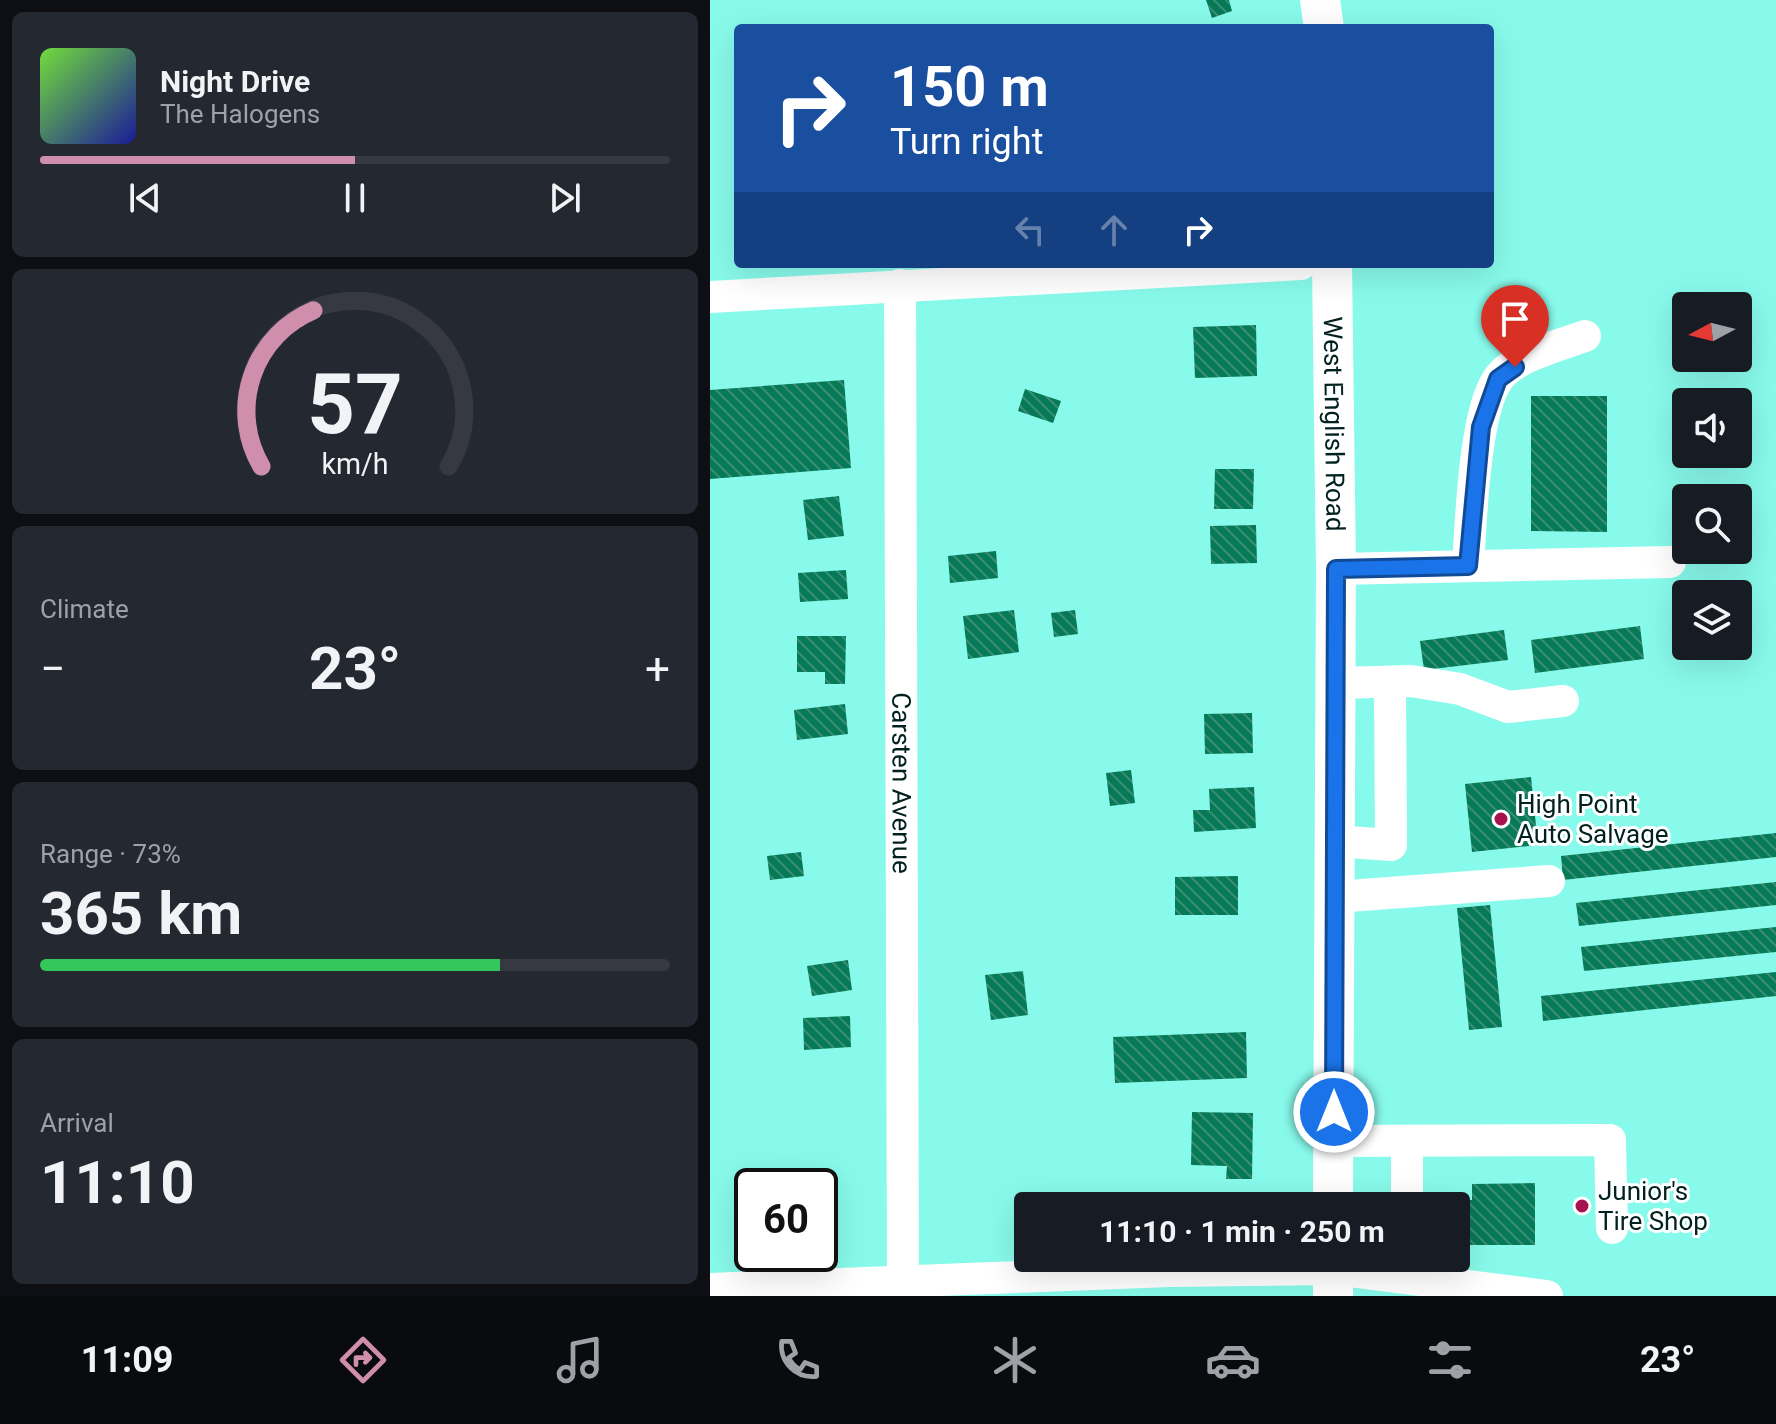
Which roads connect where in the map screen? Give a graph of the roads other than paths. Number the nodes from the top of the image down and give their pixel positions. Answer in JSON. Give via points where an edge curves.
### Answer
{"nodes":[{"id":1,"x":1320,"y":0,"type":"edge"},
{"id":2,"x":1323,"y":24,"type":"edge"},
{"id":3,"x":1225,"y":268,"type":"edge"},
{"id":4,"x":1332,"y":268,"type":"edge"},
{"id":5,"x":900,"y":285,"type":"junction"},
{"id":6,"x":710,"y":297,"type":"edge"},
{"id":7,"x":1585,"y":336,"type":"dead end"},
{"id":8,"x":1670,"y":562,"type":"dead end"},
{"id":9,"x":1468,"y":566,"type":"junction"},
{"id":10,"x":1336,"y":569,"type":"junction"},
{"id":11,"x":1390,"y":682,"type":"junction"},
{"id":12,"x":1336,"y":683,"type":"junction"},
{"id":13,"x":1563,"y":701,"type":"dead end"},
{"id":14,"x":1335,"y":841,"type":"junction"},
{"id":15,"x":1549,"y":881,"type":"dead end"},
{"id":16,"x":1335,"y":897,"type":"junction"},
{"id":17,"x":1334,"y":1141,"type":"junction"},
{"id":18,"x":1407,"y":1143,"type":"junction"},
{"id":19,"x":1333,"y":1192,"type":"edge"},
{"id":20,"x":1407,"y":1192,"type":"edge"},
{"id":21,"x":1612,"y":1228,"type":"dead end"},
{"id":22,"x":1333,"y":1274,"type":"edge"},
{"id":23,"x":903,"y":1282,"type":"junction"},
{"id":24,"x":710,"y":1289,"type":"edge"},
{"id":25,"x":1547,"y":1296,"type":"edge"}],
"edges":[{"from":1,"to":2,"type":"main road"},
{"from":3,"to":5,"type":"street"},
{"from":4,"to":10,"type":"main road","name":"West English Road"},
{"from":5,"to":6,"type":"street"},
{"from":5,"to":23,"type":"street","name":"Carsten Avenue"},
{"from":7,"to":9,"type":"street","via":[[1531,355],[1498,379],[1481,427]]},
{"from":8,"to":9,"type":"street"},
{"from":9,"to":10,"type":"street"},
{"from":10,"to":12,"type":"main road","name":"West English Road"},
{"from":11,"to":12,"type":"street"},
{"from":11,"to":13,"type":"street","via":[[1460,689],[1508,707]]},
{"from":11,"to":14,"type":"street","via":[[1391,845]]},
{"from":12,"to":14,"type":"main road","name":"West English Road"},
{"from":14,"to":16,"type":"main road","name":"West English Road"},
{"from":15,"to":16,"type":"street"},
{"from":16,"to":17,"type":"main road","name":"West English Road"},
{"from":17,"to":18,"type":"street"},
{"from":17,"to":19,"type":"main road","name":"West English Road"},
{"from":18,"to":20,"type":"street"},
{"from":18,"to":21,"type":"street","via":[[1610,1140]]},
{"from":22,"to":23,"type":"street","via":[[1169,1271]]},
{"from":22,"to":25,"type":"street"},
{"from":23,"to":24,"type":"street"}]}
